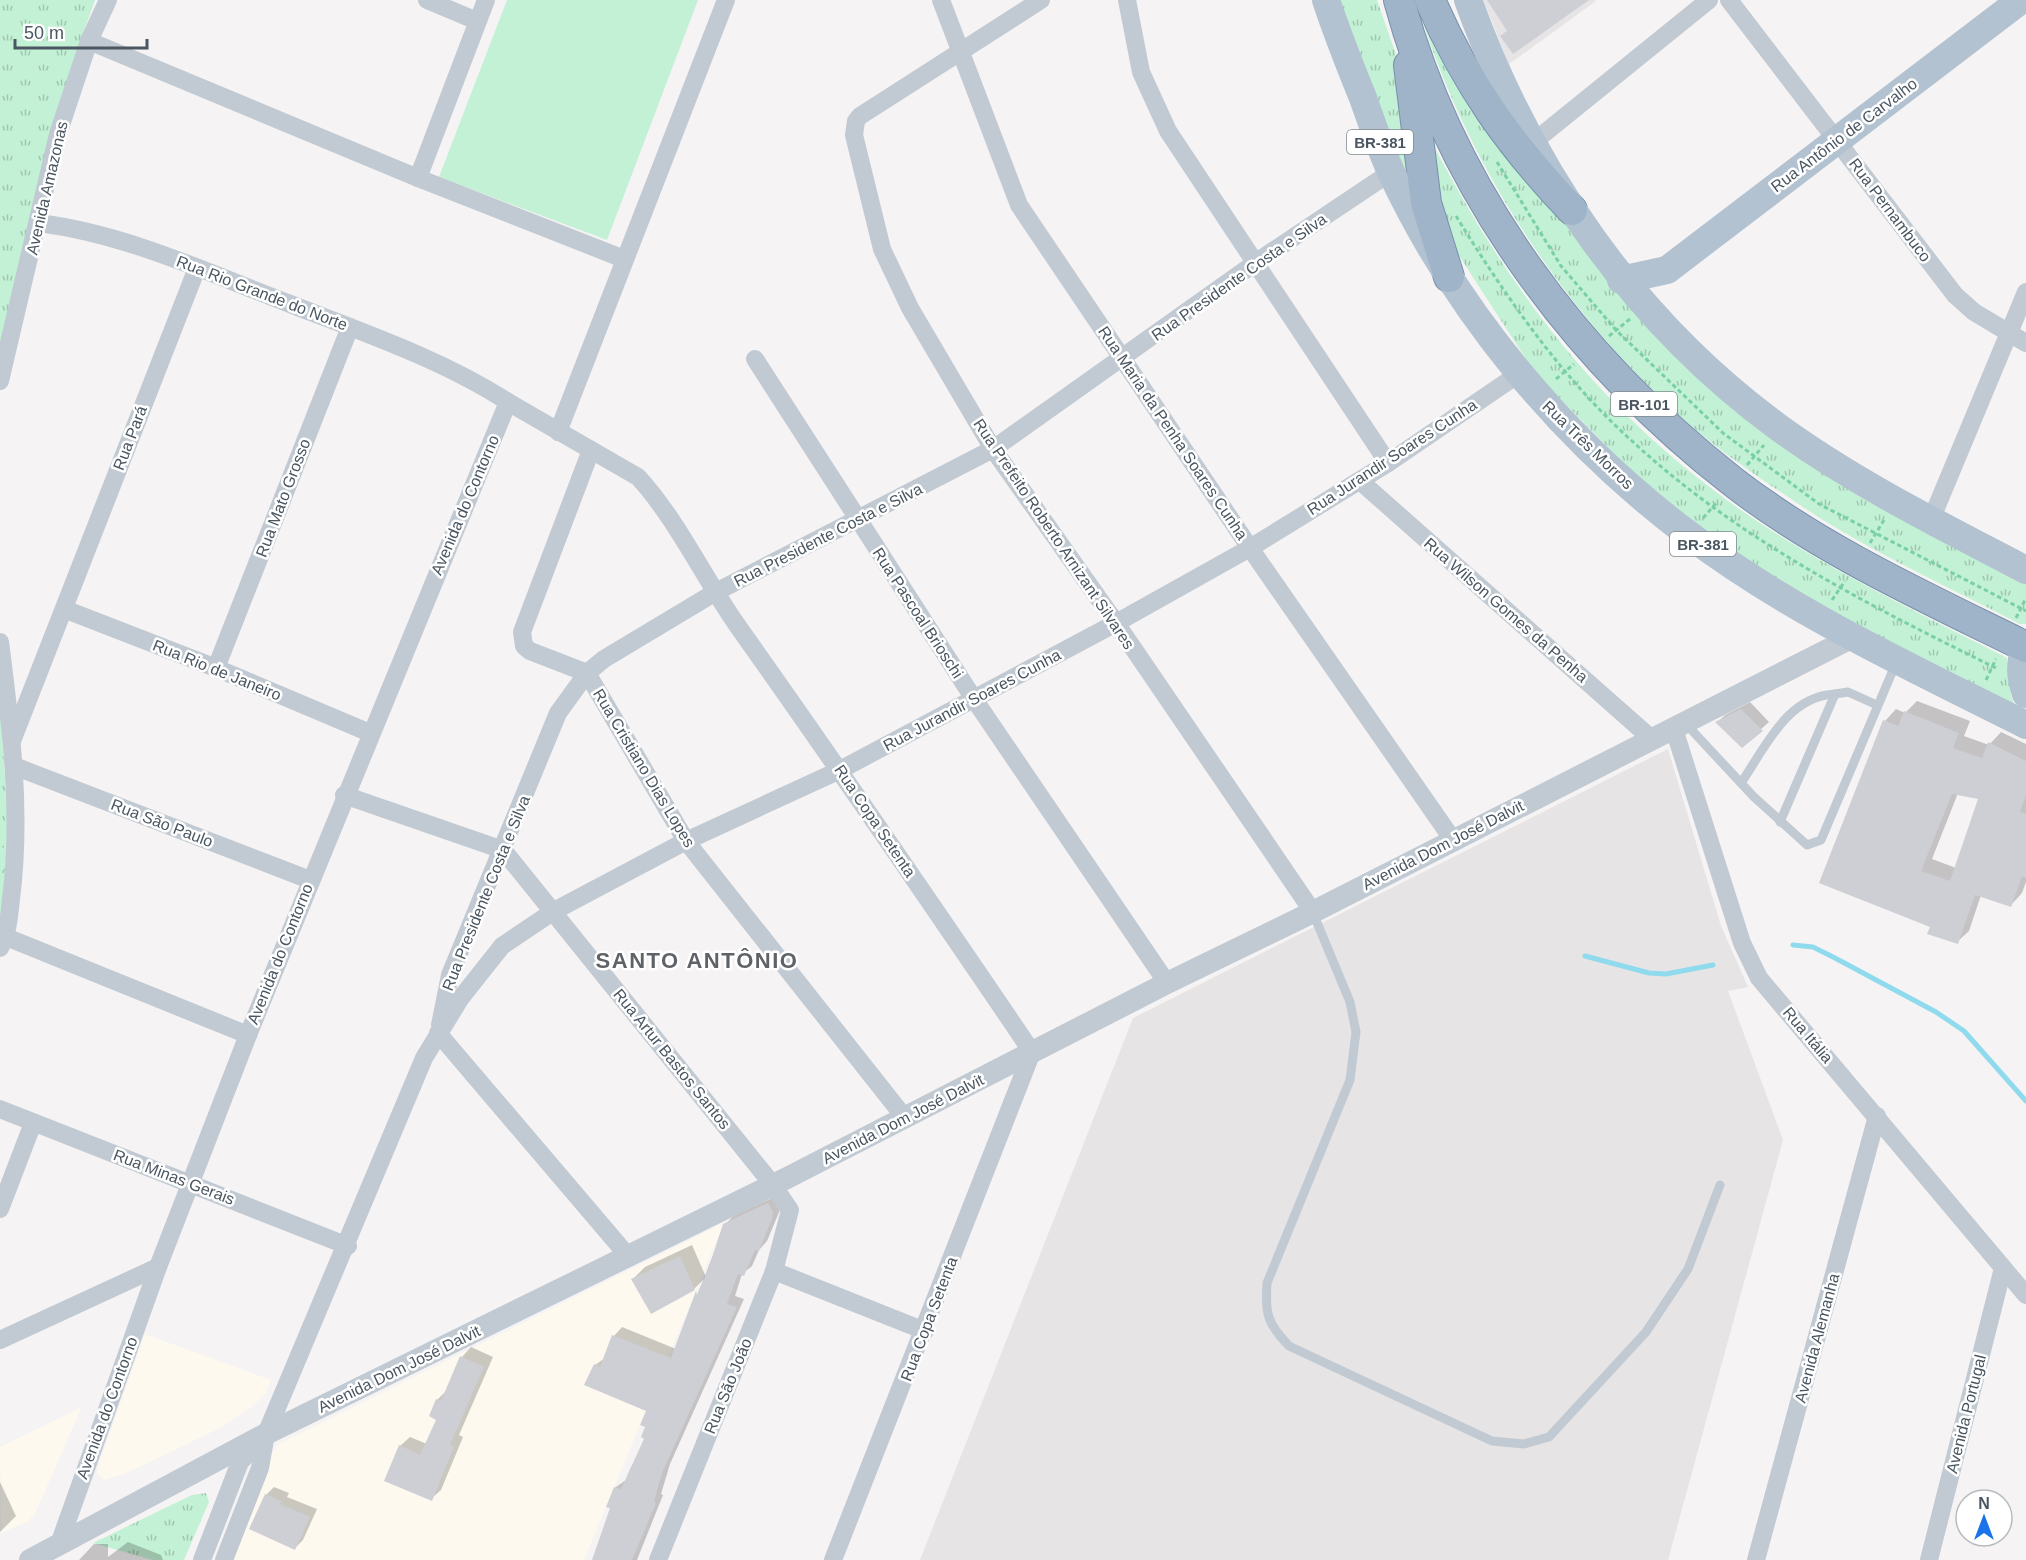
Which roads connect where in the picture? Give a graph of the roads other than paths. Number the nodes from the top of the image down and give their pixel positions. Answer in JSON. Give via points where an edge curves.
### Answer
{"nodes":[{"id":1,"x":108,"y":0,"type":"edge"},
{"id":2,"x":427,"y":0,"type":"edge"},
{"id":3,"x":486,"y":0,"type":"edge"},
{"id":4,"x":726,"y":0,"type":"edge"},
{"id":5,"x":941,"y":0,"type":"edge"},
{"id":6,"x":1041,"y":0,"type":"edge"},
{"id":7,"x":1128,"y":0,"type":"edge"},
{"id":8,"x":1326,"y":0,"type":"edge"},
{"id":9,"x":1430,"y":0,"type":"edge"},
{"id":10,"x":1468,"y":0,"type":"edge"},
{"id":11,"x":1709,"y":0,"type":"edge"},
{"id":12,"x":1729,"y":0,"type":"edge"},
{"id":13,"x":2021,"y":0,"type":"edge"},
{"id":14,"x":1402,"y":12,"type":"edge"},
{"id":15,"x":477,"y":21,"type":"junction"},
{"id":16,"x":89,"y":41,"type":"junction"},
{"id":17,"x":961,"y":50,"type":"junction"},
{"id":18,"x":1837,"y":140,"type":"junction"},
{"id":19,"x":1531,"y":144,"type":"junction"},
{"id":20,"x":1391,"y":172,"type":"junction"},
{"id":21,"x":418,"y":178,"type":"junction"},
{"id":22,"x":1572,"y":210,"type":"junction"},
{"id":23,"x":39,"y":223,"type":"junction"},
{"id":24,"x":624,"y":259,"type":"junction"},
{"id":25,"x":1255,"y":263,"type":"junction"},
{"id":26,"x":196,"y":268,"type":"junction"},
{"id":27,"x":1667,"y":270,"type":"junction"},
{"id":28,"x":1449,"y":277,"type":"junction"},
{"id":29,"x":1621,"y":280,"type":"junction"},
{"id":30,"x":2026,"y":292,"type":"edge"},
{"id":31,"x":1660,"y":322,"type":"junction"},
{"id":32,"x":350,"y":327,"type":"junction"},
{"id":33,"x":2009,"y":334,"type":"junction"},
{"id":34,"x":2026,"y":343,"type":"edge"},
{"id":35,"x":1123,"y":358,"type":"junction"},
{"id":36,"x":755,"y":359,"type":"dead end"},
{"id":37,"x":1520,"y":373,"type":"junction"},
{"id":38,"x":0,"y":381,"type":"edge"},
{"id":39,"x":508,"y":402,"type":"junction"},
{"id":40,"x":558,"y":432,"type":"junction"},
{"id":41,"x":993,"y":449,"type":"junction"},
{"id":42,"x":591,"y":450,"type":"junction"},
{"id":43,"x":1388,"y":463,"type":"junction"},
{"id":44,"x":1359,"y":481,"type":"junction"},
{"id":45,"x":1931,"y":520,"type":"junction"},
{"id":46,"x":858,"y":521,"type":"junction"},
{"id":47,"x":1250,"y":548,"type":"junction"},
{"id":48,"x":2026,"y":570,"type":"edge"},
{"id":49,"x":714,"y":593,"type":"junction"},
{"id":50,"x":64,"y":609,"type":"junction"},
{"id":51,"x":1116,"y":623,"type":"junction"},
{"id":52,"x":1853,"y":637,"type":"junction"},
{"id":53,"x":0,"y":642,"type":"edge"},
{"id":54,"x":2026,"y":646,"type":"edge"},
{"id":55,"x":1897,"y":661,"type":"junction"},
{"id":56,"x":216,"y":668,"type":"junction"},
{"id":57,"x":587,"y":673,"type":"junction"},
{"id":58,"x":1835,"y":694,"type":"junction"},
{"id":59,"x":2026,"y":694,"type":"edge"},
{"id":60,"x":974,"y":699,"type":"junction"},
{"id":61,"x":1877,"y":705,"type":"junction"},
{"id":62,"x":2026,"y":725,"type":"edge"},
{"id":63,"x":1680,"y":726,"type":"junction"},
{"id":64,"x":370,"y":733,"type":"junction"},
{"id":65,"x":1653,"y":740,"type":"junction"},
{"id":66,"x":12,"y":741,"type":"junction"},
{"id":67,"x":14,"y":766,"type":"junction"},
{"id":68,"x":840,"y":770,"type":"junction"},
{"id":69,"x":1741,"y":783,"type":"junction"},
{"id":70,"x":345,"y":795,"type":"junction"},
{"id":71,"x":1780,"y":822,"type":"junction"},
{"id":72,"x":1453,"y":840,"type":"junction"},
{"id":73,"x":686,"y":841,"type":"junction"},
{"id":74,"x":503,"y":850,"type":"junction"},
{"id":75,"x":310,"y":880,"type":"junction"},
{"id":76,"x":554,"y":911,"type":"junction"},
{"id":77,"x":1313,"y":912,"type":"junction"},
{"id":78,"x":3,"y":943,"type":"edge"},
{"id":79,"x":1167,"y":983,"type":"junction"},
{"id":80,"x":438,"y":1033,"type":"junction"},
{"id":81,"x":248,"y":1035,"type":"junction"},
{"id":82,"x":1032,"y":1052,"type":"junction"},
{"id":83,"x":0,"y":1109,"type":"edge"},
{"id":84,"x":1877,"y":1116,"type":"junction"},
{"id":85,"x":905,"y":1118,"type":"junction"},
{"id":86,"x":33,"y":1123,"type":"junction"},
{"id":87,"x":191,"y":1183,"type":"junction"},
{"id":88,"x":773,"y":1185,"type":"junction"},
{"id":89,"x":1720,"y":1185,"type":"dead end"},
{"id":90,"x":0,"y":1209,"type":"edge"},
{"id":91,"x":348,"y":1246,"type":"junction"},
{"id":92,"x":628,"y":1257,"type":"junction"},
{"id":93,"x":158,"y":1267,"type":"junction"},
{"id":94,"x":2003,"y":1268,"type":"junction"},
{"id":95,"x":774,"y":1271,"type":"junction"},
{"id":96,"x":2026,"y":1295,"type":"edge"},
{"id":97,"x":925,"y":1331,"type":"junction"},
{"id":98,"x":0,"y":1340,"type":"edge"},
{"id":99,"x":266,"y":1434,"type":"junction"},
{"id":100,"x":58,"y":1546,"type":"junction"},
{"id":101,"x":30,"y":1560,"type":"edge"},
{"id":102,"x":202,"y":1560,"type":"edge"},
{"id":103,"x":224,"y":1560,"type":"edge"},
{"id":104,"x":658,"y":1560,"type":"edge"},
{"id":105,"x":833,"y":1560,"type":"edge"},
{"id":106,"x":1756,"y":1560,"type":"edge"},
{"id":107,"x":1929,"y":1560,"type":"edge"}],
"edges":[{"from":1,"to":16,"type":"street","name":"Avenida Amazonas"},
{"from":2,"to":15,"type":"street"},
{"from":3,"to":15,"type":"street"},
{"from":4,"to":24,"type":"street"},
{"from":5,"to":17,"type":"street","name":"Rua Maria da Penha Soares Cunha"},
{"from":6,"to":17,"type":"street"},
{"from":7,"to":25,"type":"street","via":[[1140,72],[1152,101]]},
{"from":8,"to":20,"type":"main road","name":"Rua Três Morros","number":"BR-381"},
{"from":9,"to":22,"type":"highway","via":[[1447,40],[1491,115]]},
{"from":10,"to":19,"type":"main road"},
{"from":11,"to":19,"type":"street"},
{"from":12,"to":18,"type":"street","name":"Rua Pernambuco"},
{"from":13,"to":18,"type":"main road","name":"Rua Antônio de Carvalho"},
{"from":14,"to":28,"type":"highway","via":[[1426,203]]},
{"from":14,"to":54,"type":"highway","number":"BR-101","via":[[1441,118],[1468,176],[1532,274],[1630,392],[1733,482],[1762,502],[1840,551]]},
{"from":15,"to":21,"type":"street"},
{"from":16,"to":21,"type":"street"},
{"from":16,"to":23,"type":"street","name":"Avenida Amazonas","via":[[58,134]]},
{"from":17,"to":35,"type":"street","name":"Rua Maria da Penha Soares Cunha","via":[[1019,205]]},
{"from":17,"to":41,"type":"street","name":"Rua Prefeito Roberto Arnizant Silvares","via":[[860,116],[854,127],[882,249],[910,308]]},
{"from":18,"to":27,"type":"main road","name":"Rua Antônio de Carvalho"},
{"from":18,"to":33,"type":"street","name":"Rua Pernambuco","via":[[1955,295]]},
{"from":19,"to":22,"type":"main road"},
{"from":20,"to":25,"type":"street","name":"Rua Presidente Costa e Silva"},
{"from":20,"to":28,"type":"main road","name":"Rua Três Morros","number":"BR-381"},
{"from":21,"to":24,"type":"street"},
{"from":22,"to":29,"type":"main road"},
{"from":23,"to":26,"type":"street","name":"Rua Rio Grande do Norte","via":[[98,232]]},
{"from":23,"to":38,"type":"street","name":"Avenida Amazonas"},
{"from":24,"to":40,"type":"street"},
{"from":25,"to":35,"type":"street","name":"Rua Presidente Costa e Silva"},
{"from":25,"to":43,"type":"street"},
{"from":26,"to":32,"type":"street","name":"Rua Rio Grande do Norte"},
{"from":26,"to":50,"type":"street","name":"Rua Pará"},
{"from":27,"to":29,"type":"main road","name":"Rua Antônio de Carvalho"},
{"from":27,"to":31,"type":"main road"},
{"from":28,"to":37,"type":"main road","name":"Rua Três Morros","number":"BR-381"},
{"from":29,"to":31,"type":"main road"},
{"from":30,"to":33,"type":"street"},
{"from":31,"to":45,"type":"main road","via":[[1732,391],[1779,428]]},
{"from":32,"to":39,"type":"street","name":"Rua Rio Grande do Norte","via":[[478,383]]},
{"from":32,"to":56,"type":"street","name":"Rua Mato Grosso"},
{"from":33,"to":34,"type":"street","name":"Rua Pernambuco"},
{"from":33,"to":45,"type":"street"},
{"from":35,"to":41,"type":"street","name":"Rua Presidente Costa e Silva"},
{"from":35,"to":47,"type":"street","name":"Rua Maria da Penha Soares Cunha"},
{"from":36,"to":46,"type":"street","name":"Rua Pascoal Brioschi"},
{"from":37,"to":43,"type":"street","name":"Rua Jurandir Soares Cunha"},
{"from":37,"to":52,"type":"main road","name":"Rua Três Morros","number":"BR-381","via":[[1577,437],[1689,535]]},
{"from":39,"to":40,"type":"street","name":"Rua Copa Setenta"},
{"from":39,"to":64,"type":"street","name":"Avenida do Contorno"},
{"from":40,"to":42,"type":"street","name":"Rua Copa Setenta"},
{"from":41,"to":46,"type":"street","name":"Rua Presidente Costa e Silva"},
{"from":41,"to":51,"type":"street","name":"Rua Prefeito Roberto Arnizant Silvares"},
{"from":42,"to":49,"type":"street","name":"Rua Copa Setenta","via":[[638,477],[651,492]]},
{"from":42,"to":57,"type":"street","via":[[522,632],[524,646],[530,651]]},
{"from":43,"to":44,"type":"street","name":"Rua Jurandir Soares Cunha"},
{"from":44,"to":47,"type":"street","name":"Rua Jurandir Soares Cunha"},
{"from":44,"to":65,"type":"street","name":"Rua Wilson Gomes da Penha"},
{"from":45,"to":48,"type":"main road"},
{"from":46,"to":49,"type":"street","name":"Rua Presidente Costa e Silva"},
{"from":46,"to":60,"type":"street","name":"Rua Pascoal Brioschi"},
{"from":47,"to":51,"type":"street","name":"Rua Jurandir Soares Cunha"},
{"from":47,"to":72,"type":"street","name":"Rua Maria da Penha Soares Cunha"},
{"from":49,"to":57,"type":"street","name":"Rua Presidente Costa e Silva"},
{"from":49,"to":68,"type":"street","name":"Rua Copa Setenta"},
{"from":50,"to":56,"type":"street","name":"Rua Rio de Janeiro"},
{"from":50,"to":66,"type":"street","name":"Rua Pará"},
{"from":51,"to":60,"type":"street","name":"Rua Jurandir Soares Cunha"},
{"from":51,"to":77,"type":"street","name":"Rua Prefeito Roberto Arnizant Silvares"},
{"from":52,"to":55,"type":"main road","name":"Rua Três Morros","number":"BR-381"},
{"from":52,"to":63,"type":"street","name":"Avenida Dom José Dalvit"},
{"from":53,"to":66,"type":"street"},
{"from":54,"to":59,"type":"main road","via":[[2020,662]]},
{"from":55,"to":61,"type":"lane"},
{"from":55,"to":62,"type":"main road","name":"Rua Três Morros","number":"BR-381"},
{"from":56,"to":64,"type":"street","name":"Rua Rio de Janeiro"},
{"from":57,"to":73,"type":"street","name":"Rua Cristiano Dias Lopes"},
{"from":57,"to":74,"type":"street","name":"Rua Presidente Costa e Silva","via":[[558,713]]},
{"from":58,"to":61,"type":"lane","via":[[1848,692]]},
{"from":58,"to":69,"type":"lane","via":[[1806,700],[1788,715]]},
{"from":58,"to":71,"type":"lane"},
{"from":60,"to":68,"type":"street","name":"Rua Jurandir Soares Cunha"},
{"from":60,"to":79,"type":"street","name":"Rua Pascoal Brioschi"},
{"from":61,"to":71,"type":"lane","via":[[1821,840],[1807,845]]},
{"from":63,"to":65,"type":"street","name":"Avenida Dom José Dalvit"},
{"from":63,"to":69,"type":"lane"},
{"from":63,"to":84,"type":"street","name":"Rua Itália","via":[[1742,943],[1759,978]]},
{"from":64,"to":70,"type":"street","name":"Avenida do Contorno"},
{"from":65,"to":72,"type":"street","name":"Avenida Dom José Dalvit"},
{"from":66,"to":67,"type":"street"},
{"from":67,"to":75,"type":"street","name":"Rua São Paulo"},
{"from":67,"to":78,"type":"street","via":[[15,871]]},
{"from":68,"to":73,"type":"street","name":"Rua Jurandir Soares Cunha"},
{"from":68,"to":82,"type":"street","name":"Rua Copa Setenta"},
{"from":69,"to":71,"type":"lane"},
{"from":70,"to":74,"type":"street"},
{"from":70,"to":75,"type":"street","name":"Avenida do Contorno"},
{"from":72,"to":77,"type":"street","name":"Avenida Dom José Dalvit"},
{"from":73,"to":76,"type":"street","name":"Rua Jurandir Soares Cunha"},
{"from":73,"to":85,"type":"street","name":"Rua Cristiano Dias Lopes"},
{"from":74,"to":76,"type":"street","name":"Rua Artur Bastos Santos"},
{"from":74,"to":80,"type":"street","name":"Rua Presidente Costa e Silva","via":[[450,975]]},
{"from":75,"to":81,"type":"street","name":"Avenida do Contorno"},
{"from":76,"to":80,"type":"street","name":"Rua Jurandir Soares Cunha","via":[[502,946]]},
{"from":76,"to":88,"type":"street","name":"Rua Artur Bastos Santos"},
{"from":77,"to":79,"type":"street","name":"Avenida Dom José Dalvit"},
{"from":77,"to":89,"type":"lane","via":[[1350,1002],[1356,1032],[1350,1080],[1267,1283],[1266,1311],[1273,1329],[1289,1346],[1492,1441],[1524,1444],[1549,1437],[1646,1332],[1688,1269]]},
{"from":78,"to":81,"type":"street"},
{"from":79,"to":82,"type":"street","name":"Avenida Dom José Dalvit"},
{"from":80,"to":91,"type":"street","via":[[424,1058]]},
{"from":80,"to":92,"type":"street"},
{"from":81,"to":87,"type":"street","name":"Avenida do Contorno"},
{"from":82,"to":85,"type":"street","name":"Avenida Dom José Dalvit"},
{"from":82,"to":97,"type":"street","name":"Rua Copa Setenta"},
{"from":83,"to":86,"type":"street","name":"Rua Minas Gerais"},
{"from":84,"to":94,"type":"street","name":"Rua Itália"},
{"from":84,"to":106,"type":"street","name":"Avenida Alemanha"},
{"from":85,"to":88,"type":"street","name":"Avenida Dom José Dalvit"},
{"from":86,"to":87,"type":"street","name":"Rua Minas Gerais"},
{"from":86,"to":90,"type":"street"},
{"from":87,"to":91,"type":"street","name":"Rua Minas Gerais"},
{"from":87,"to":93,"type":"street","name":"Avenida do Contorno"},
{"from":88,"to":92,"type":"street","name":"Avenida Dom José Dalvit"},
{"from":88,"to":95,"type":"street","name":"Rua São João","via":[[790,1210]]},
{"from":91,"to":99,"type":"street"},
{"from":92,"to":99,"type":"street","name":"Avenida Dom José Dalvit"},
{"from":93,"to":98,"type":"street"},
{"from":93,"to":100,"type":"street","name":"Avenida do Contorno"},
{"from":94,"to":96,"type":"street","name":"Rua Itália"},
{"from":94,"to":107,"type":"street","name":"Avenida Portugal"},
{"from":95,"to":97,"type":"street"},
{"from":95,"to":104,"type":"street","name":"Rua São João"},
{"from":97,"to":105,"type":"street","name":"Rua Copa Setenta"},
{"from":99,"to":100,"type":"street","name":"Avenida Dom José Dalvit"},
{"from":99,"to":102,"type":"street","via":[[240,1462]]},
{"from":99,"to":103,"type":"street","via":[[260,1468]]},
{"from":100,"to":101,"type":"street","name":"Avenida Dom José Dalvit"}]}
